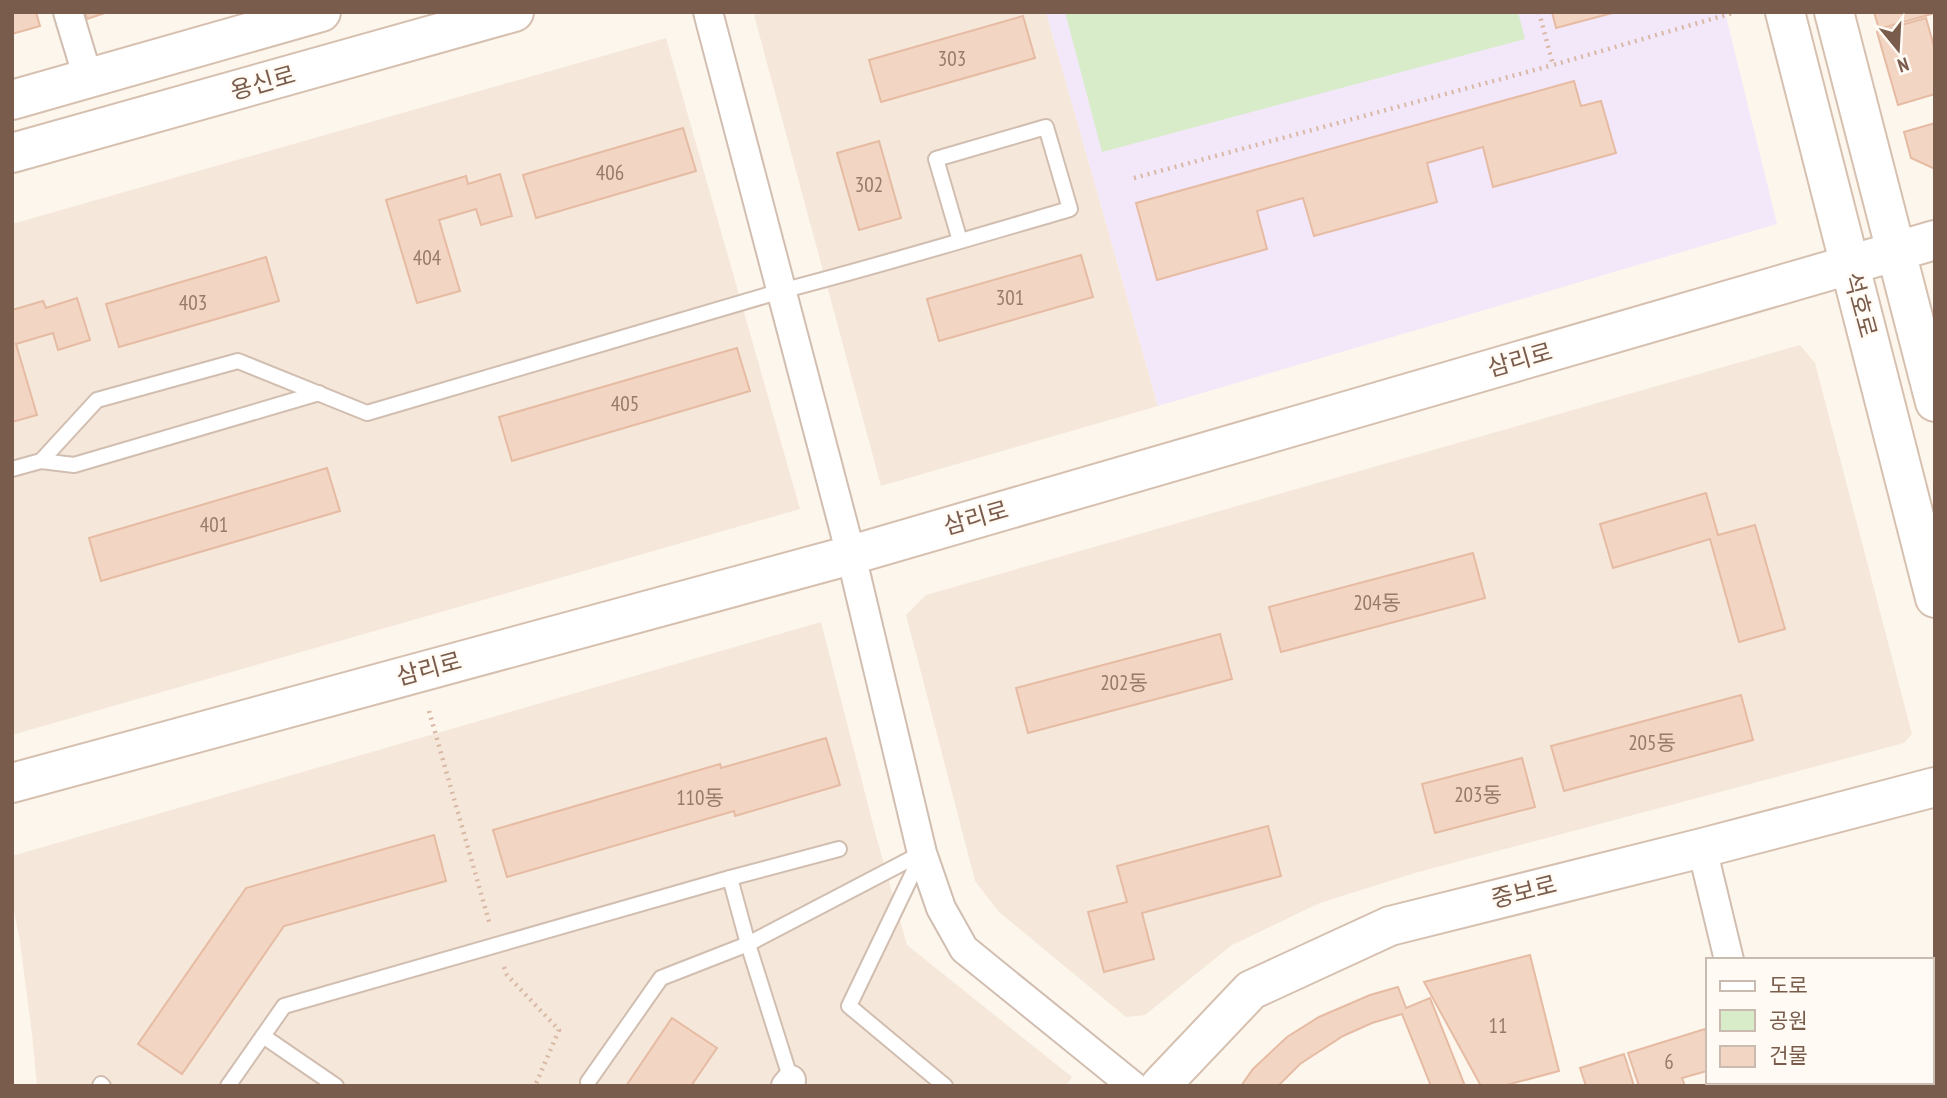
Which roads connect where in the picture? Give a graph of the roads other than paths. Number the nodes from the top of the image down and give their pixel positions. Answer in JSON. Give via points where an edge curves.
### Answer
{"nodes":[{"id":1,"x":68,"y":12,"type":"edge"},
{"id":2,"x":321,"y":12,"type":"edge"},
{"id":3,"x":514,"y":12,"type":"edge"},
{"id":4,"x":708,"y":12,"type":"edge"},
{"id":5,"x":1785,"y":12,"type":"edge"},
{"id":6,"x":1834,"y":12,"type":"edge"},
{"id":7,"x":88,"y":78,"type":"junction"},
{"id":8,"x":12,"y":100,"type":"edge"},
{"id":9,"x":12,"y":153,"type":"edge"},
{"id":10,"x":1935,"y":240,"type":"edge"},
{"id":11,"x":960,"y":241,"type":"junction"},
{"id":12,"x":1897,"y":251,"type":"junction"},
{"id":13,"x":1849,"y":265,"type":"junction"},
{"id":14,"x":781,"y":291,"type":"junction"},
{"id":15,"x":319,"y":393,"type":"junction"},
{"id":16,"x":1935,"y":402,"type":"edge"},
{"id":17,"x":41,"y":461,"type":"junction"},
{"id":18,"x":12,"y":469,"type":"edge"},
{"id":19,"x":1924,"y":510,"type":"edge"},
{"id":20,"x":851,"y":555,"type":"junction"},
{"id":21,"x":1935,"y":598,"type":"edge"},
{"id":22,"x":12,"y":783,"type":"edge"},
{"id":23,"x":1935,"y":787,"type":"edge"},
{"id":24,"x":1702,"y":848,"type":"junction"},
{"id":25,"x":839,"y":849,"type":"dead end"},
{"id":26,"x":922,"y":853,"type":"junction"},
{"id":27,"x":730,"y":878,"type":"junction"},
{"id":28,"x":748,"y":944,"type":"junction"},
{"id":29,"x":1729,"y":958,"type":"edge"},
{"id":30,"x":263,"y":1036,"type":"junction"},
{"id":31,"x":588,"y":1082,"type":"dead end"},
{"id":32,"x":792,"y":1084,"type":"edge"},
{"id":33,"x":228,"y":1086,"type":"edge"},
{"id":34,"x":336,"y":1086,"type":"edge"},
{"id":35,"x":945,"y":1086,"type":"edge"},
{"id":36,"x":1133,"y":1086,"type":"edge"},
{"id":37,"x":1160,"y":1086,"type":"edge"}],
"edges":[{"from":1,"to":7,"type":"street"},
{"from":2,"to":7,"type":"street"},
{"from":3,"to":9,"type":"street","name":"용신로"},
{"from":4,"to":14,"type":"street"},
{"from":5,"to":13,"type":"street","name":"석호로"},
{"from":6,"to":12,"type":"street","name":"석호로"},
{"from":7,"to":8,"type":"street"},
{"from":10,"to":12,"type":"street","name":"삼리로"},
{"from":11,"to":11,"type":"lane","via":[[936,159],[1046,127],[1070,209]]},
{"from":11,"to":14,"type":"lane"},
{"from":12,"to":13,"type":"street","name":"삼리로"},
{"from":12,"to":16,"type":"street","name":"석호로"},
{"from":13,"to":19,"type":"street","name":"석호로"},
{"from":13,"to":20,"type":"street","name":"삼리로"},
{"from":14,"to":15,"type":"lane","via":[[367,412]]},
{"from":14,"to":20,"type":"street"},
{"from":15,"to":17,"type":"lane","via":[[74,465]]},
{"from":15,"to":17,"type":"lane","via":[[238,361],[97,400]]},
{"from":17,"to":18,"type":"lane"},
{"from":19,"to":21,"type":"street","name":"석호로"},
{"from":20,"to":22,"type":"street","name":"삼리로"},
{"from":20,"to":26,"type":"street"},
{"from":23,"to":24,"type":"street","name":"중보로"},
{"from":24,"to":29,"type":"street"},
{"from":24,"to":37,"type":"street","name":"중보로","via":[[1390,926],[1251,990]]},
{"from":25,"to":27,"type":"lane"},
{"from":26,"to":28,"type":"lane"},
{"from":26,"to":35,"type":"lane","via":[[849,1006]]},
{"from":26,"to":36,"type":"street","via":[[941,908],[964,949]]},
{"from":27,"to":28,"type":"lane"},
{"from":27,"to":30,"type":"lane","via":[[284,1006]]},
{"from":28,"to":31,"type":"lane","via":[[660,978]]},
{"from":28,"to":32,"type":"lane"},
{"from":30,"to":33,"type":"lane"},
{"from":30,"to":34,"type":"lane"}]}
